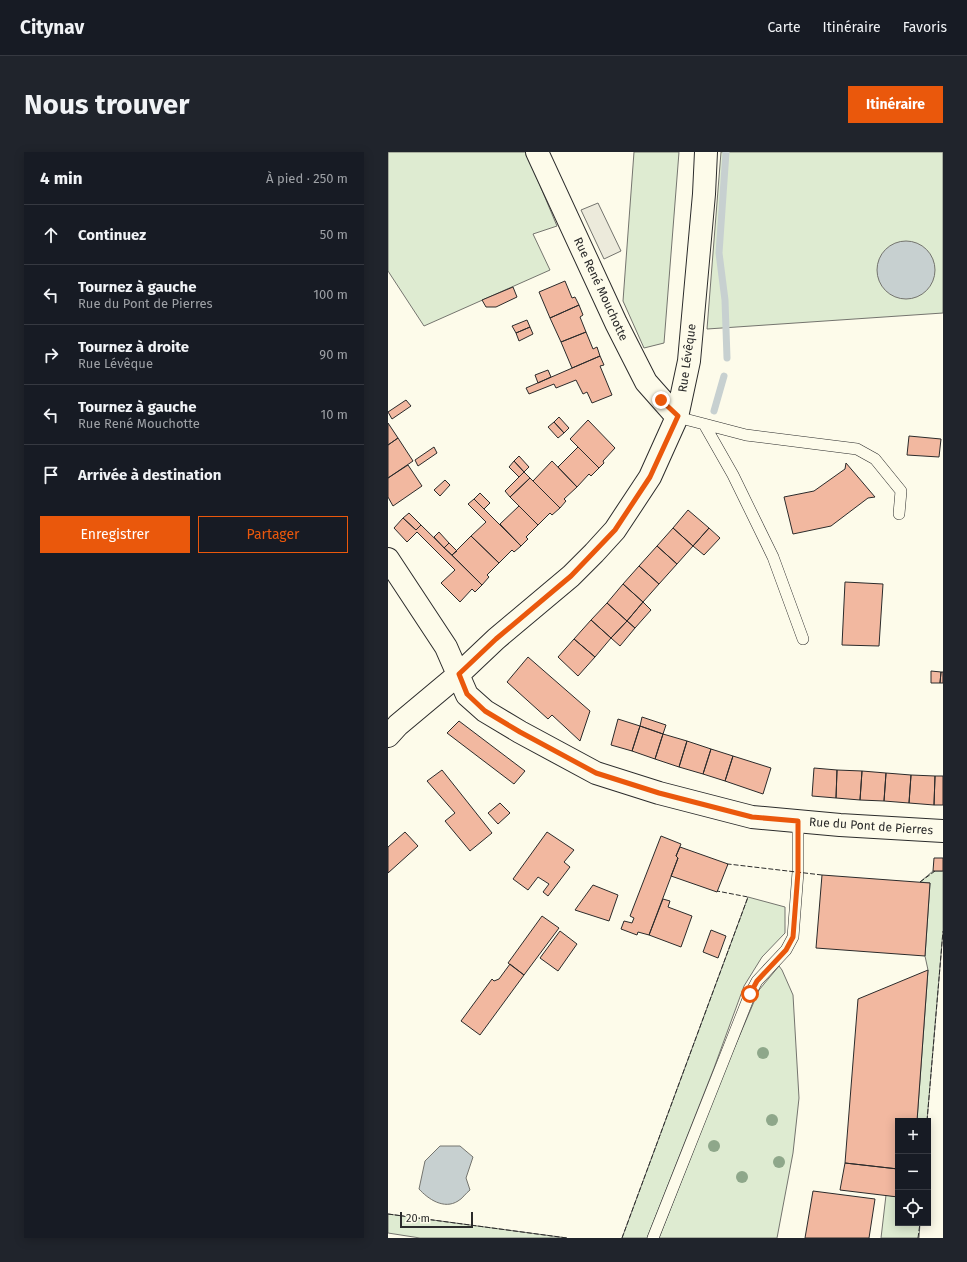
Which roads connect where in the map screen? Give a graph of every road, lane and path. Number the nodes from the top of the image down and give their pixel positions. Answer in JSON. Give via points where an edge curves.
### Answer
{"nodes":[{"id":1,"x":537,"y":152,"type":"edge"},
{"id":2,"x":706,"y":152,"type":"edge"},
{"id":3,"x":678,"y":416,"type":"junction"},
{"id":4,"x":704,"y":424,"type":"junction"},
{"id":5,"x":899,"y":514,"type":"dead end"},
{"id":6,"x":388,"y":559,"type":"edge"},
{"id":7,"x":803,"y":640,"type":"dead end"},
{"id":8,"x":459,"y":674,"type":"junction"},
{"id":9,"x":388,"y":736,"type":"edge"},
{"id":10,"x":798,"y":821,"type":"junction"},
{"id":11,"x":943,"y":831,"type":"edge"},
{"id":12,"x":653,"y":1238,"type":"edge"}],
"edges":[{"from":1,"to":3,"type":"street","name":"Rue René Mouchotte","via":[[646,382]]},
{"from":2,"to":3,"type":"street","name":"Rue Lévêque","via":[[689,362]]},
{"from":3,"to":4,"type":"lane"},
{"from":3,"to":8,"type":"street","name":"Rue Lévêque","via":[[650,477],[615,530],[571,576]]},
{"from":4,"to":5,"type":"lane","via":[[746,435],[857,449],[875,459],[901,492]]},
{"from":4,"to":7,"type":"lane","via":[[733,475],[773,557]]},
{"from":6,"to":8,"type":"street","name":"Rue du Pont de Pierres","via":[[446,647]]},
{"from":8,"to":9,"type":"street","name":"Rue Lévêque"},
{"from":8,"to":10,"type":"street","name":"Rue du Pont de Pierres","via":[[467,694],[485,711],[596,773],[659,793],[752,817]]},
{"from":10,"to":11,"type":"street","name":"Rue du Pont de Pierres"},
{"from":10,"to":12,"type":"lane","via":[[798,872],[793,937],[786,950],[757,981],[750,994]]}]}
